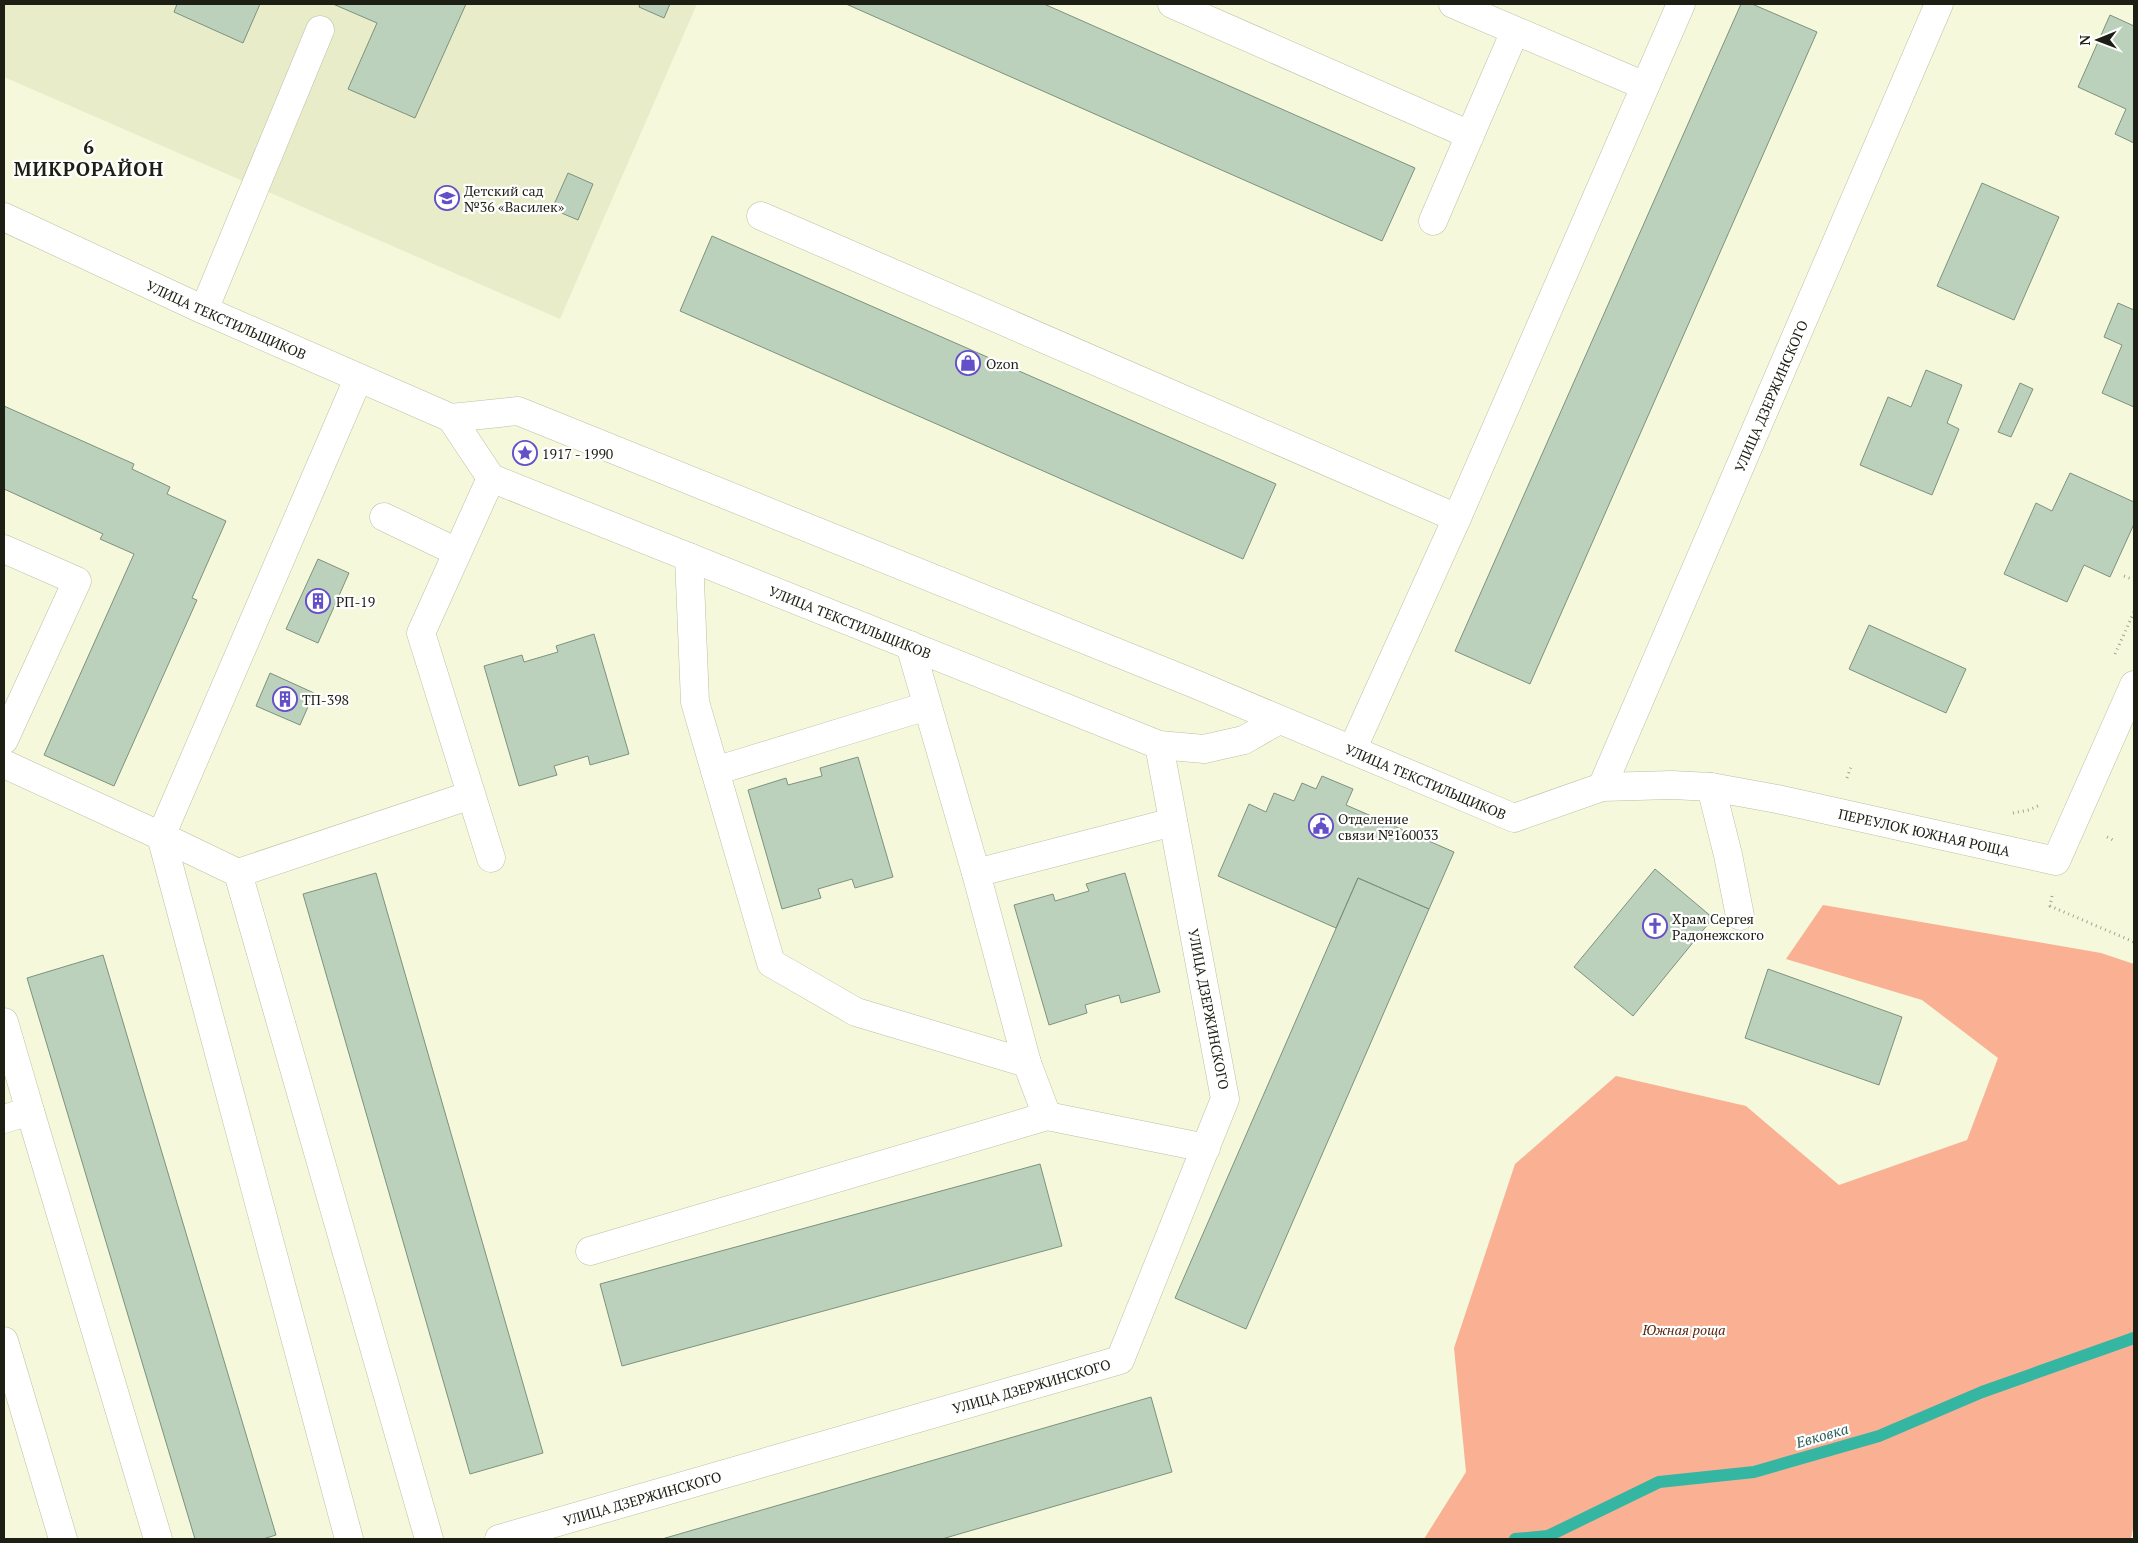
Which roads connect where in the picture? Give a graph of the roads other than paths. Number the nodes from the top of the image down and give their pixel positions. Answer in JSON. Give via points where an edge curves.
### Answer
{"nodes":[{"id":1,"x":1172,"y":4,"type":"edge"},
{"id":2,"x":1453,"y":4,"type":"edge"},
{"id":3,"x":1681,"y":4,"type":"edge"},
{"id":4,"x":1939,"y":4,"type":"edge"},
{"id":5,"x":320,"y":30,"type":"dead end"},
{"id":6,"x":1516,"y":30,"type":"junction"},
{"id":7,"x":1645,"y":86,"type":"junction"},
{"id":8,"x":1470,"y":135,"type":"junction"},
{"id":9,"x":760,"y":216,"type":"dead end"},
{"id":10,"x":4,"y":217,"type":"edge"},
{"id":11,"x":1433,"y":221,"type":"dead end"},
{"id":12,"x":204,"y":310,"type":"junction"},
{"id":13,"x":358,"y":379,"type":"junction"},
{"id":14,"x":451,"y":418,"type":"junction"},
{"id":15,"x":491,"y":478,"type":"junction"},
{"id":16,"x":384,"y":517,"type":"dead end"},
{"id":17,"x":1457,"y":518,"type":"junction"},
{"id":18,"x":4,"y":549,"type":"edge"},
{"id":19,"x":457,"y":552,"type":"junction"},
{"id":20,"x":690,"y":557,"type":"junction"},
{"id":21,"x":910,"y":645,"type":"junction"},
{"id":22,"x":2134,"y":685,"type":"edge"},
{"id":23,"x":927,"y":706,"type":"junction"},
{"id":24,"x":1279,"y":720,"type":"junction"},
{"id":25,"x":4,"y":740,"type":"edge"},
{"id":26,"x":1159,"y":745,"type":"junction"},
{"id":27,"x":1352,"y":750,"type":"junction"},
{"id":28,"x":4,"y":764,"type":"edge"},
{"id":29,"x":715,"y":771,"type":"junction"},
{"id":30,"x":1602,"y":786,"type":"junction"},
{"id":31,"x":1711,"y":787,"type":"junction"},
{"id":32,"x":471,"y":795,"type":"junction"},
{"id":33,"x":1173,"y":822,"type":"junction"},
{"id":34,"x":161,"y":836,"type":"junction"},
{"id":35,"x":491,"y":858,"type":"dead end"},
{"id":36,"x":238,"y":873,"type":"junction"},
{"id":37,"x":976,"y":873,"type":"junction"},
{"id":38,"x":1740,"y":916,"type":"dead end"},
{"id":39,"x":4,"y":1022,"type":"edge"},
{"id":40,"x":1027,"y":1063,"type":"junction"},
{"id":41,"x":30,"y":1111,"type":"junction"},
{"id":42,"x":1048,"y":1116,"type":"junction"},
{"id":43,"x":4,"y":1119,"type":"edge"},
{"id":44,"x":1206,"y":1148,"type":"junction"},
{"id":45,"x":590,"y":1251,"type":"dead end"},
{"id":46,"x":4,"y":1341,"type":"edge"},
{"id":47,"x":508,"y":1538,"type":"edge"},
{"id":48,"x":63,"y":1539,"type":"edge"},
{"id":49,"x":158,"y":1539,"type":"edge"},
{"id":50,"x":348,"y":1539,"type":"edge"},
{"id":51,"x":429,"y":1539,"type":"edge"}],
"edges":[{"from":1,"to":8,"type":"street"},
{"from":2,"to":6,"type":"street"},
{"from":3,"to":7,"type":"street"},
{"from":4,"to":30,"type":"street","name":"УЛИЦА ДЗЕРЖИНСКОГО"},
{"from":5,"to":12,"type":"street"},
{"from":6,"to":7,"type":"street"},
{"from":6,"to":8,"type":"street"},
{"from":7,"to":17,"type":"street"},
{"from":8,"to":11,"type":"street"},
{"from":9,"to":17,"type":"street"},
{"from":10,"to":12,"type":"street","name":"УЛИЦА ТЕКСТИЛЬЩИКОВ"},
{"from":12,"to":13,"type":"street","name":"УЛИЦА ТЕКСТИЛЬЩИКОВ"},
{"from":13,"to":14,"type":"street","name":"УЛИЦА ТЕКСТИЛЬЩИКОВ"},
{"from":13,"to":34,"type":"street"},
{"from":14,"to":15,"type":"street"},
{"from":14,"to":24,"type":"street","name":"УЛИЦА ТЕКСТИЛЬЩИКОВ","via":[[518,411]]},
{"from":15,"to":19,"type":"street"},
{"from":15,"to":20,"type":"street","name":"УЛИЦА ТЕКСТИЛЬЩИКОВ"},
{"from":16,"to":19,"type":"street"},
{"from":17,"to":27,"type":"street"},
{"from":18,"to":25,"type":"street","via":[[77,581]]},
{"from":19,"to":32,"type":"street","via":[[421,633]]},
{"from":20,"to":21,"type":"street","name":"УЛИЦА ТЕКСТИЛЬЩИКОВ"},
{"from":20,"to":29,"type":"street","via":[[696,702]]},
{"from":21,"to":23,"type":"street"},
{"from":21,"to":26,"type":"street","name":"УЛИЦА ТЕКСТИЛЬЩИКОВ"},
{"from":22,"to":31,"type":"street","name":"ПЕРЕУЛОК ЮЖНАЯ РОЩА","via":[[2056,861]]},
{"from":23,"to":29,"type":"street"},
{"from":23,"to":37,"type":"street"},
{"from":24,"to":26,"type":"street","name":"УЛИЦА ТЕКСТИЛЬЩИКОВ","via":[[1244,740],[1204,749]]},
{"from":24,"to":27,"type":"street","name":"УЛИЦА ТЕКСТИЛЬЩИКОВ"},
{"from":26,"to":33,"type":"street","name":"УЛИЦА ДЗЕРЖИНСКОГО"},
{"from":27,"to":30,"type":"street","name":"УЛИЦА ТЕКСТИЛЬЩИКОВ","via":[[1514,818]]},
{"from":28,"to":34,"type":"street"},
{"from":29,"to":40,"type":"street","via":[[771,963],[856,1012]]},
{"from":30,"to":31,"type":"street","name":"ПЕРЕУЛОК ЮЖНАЯ РОЩА"},
{"from":31,"to":38,"type":"street"},
{"from":32,"to":35,"type":"street"},
{"from":32,"to":36,"type":"street"},
{"from":33,"to":37,"type":"street"},
{"from":33,"to":44,"type":"street","name":"УЛИЦА ДЗЕРЖИНСКОГО","via":[[1226,1099]]},
{"from":34,"to":36,"type":"street"},
{"from":34,"to":50,"type":"street"},
{"from":36,"to":51,"type":"street"},
{"from":37,"to":40,"type":"street"},
{"from":39,"to":41,"type":"street"},
{"from":40,"to":42,"type":"street"},
{"from":41,"to":43,"type":"street"},
{"from":41,"to":49,"type":"street"},
{"from":42,"to":44,"type":"street"},
{"from":42,"to":45,"type":"street"},
{"from":44,"to":47,"type":"street","name":"УЛИЦА ДЗЕРЖИНСКОГО","via":[[1120,1360]]},
{"from":46,"to":48,"type":"street"}]}
